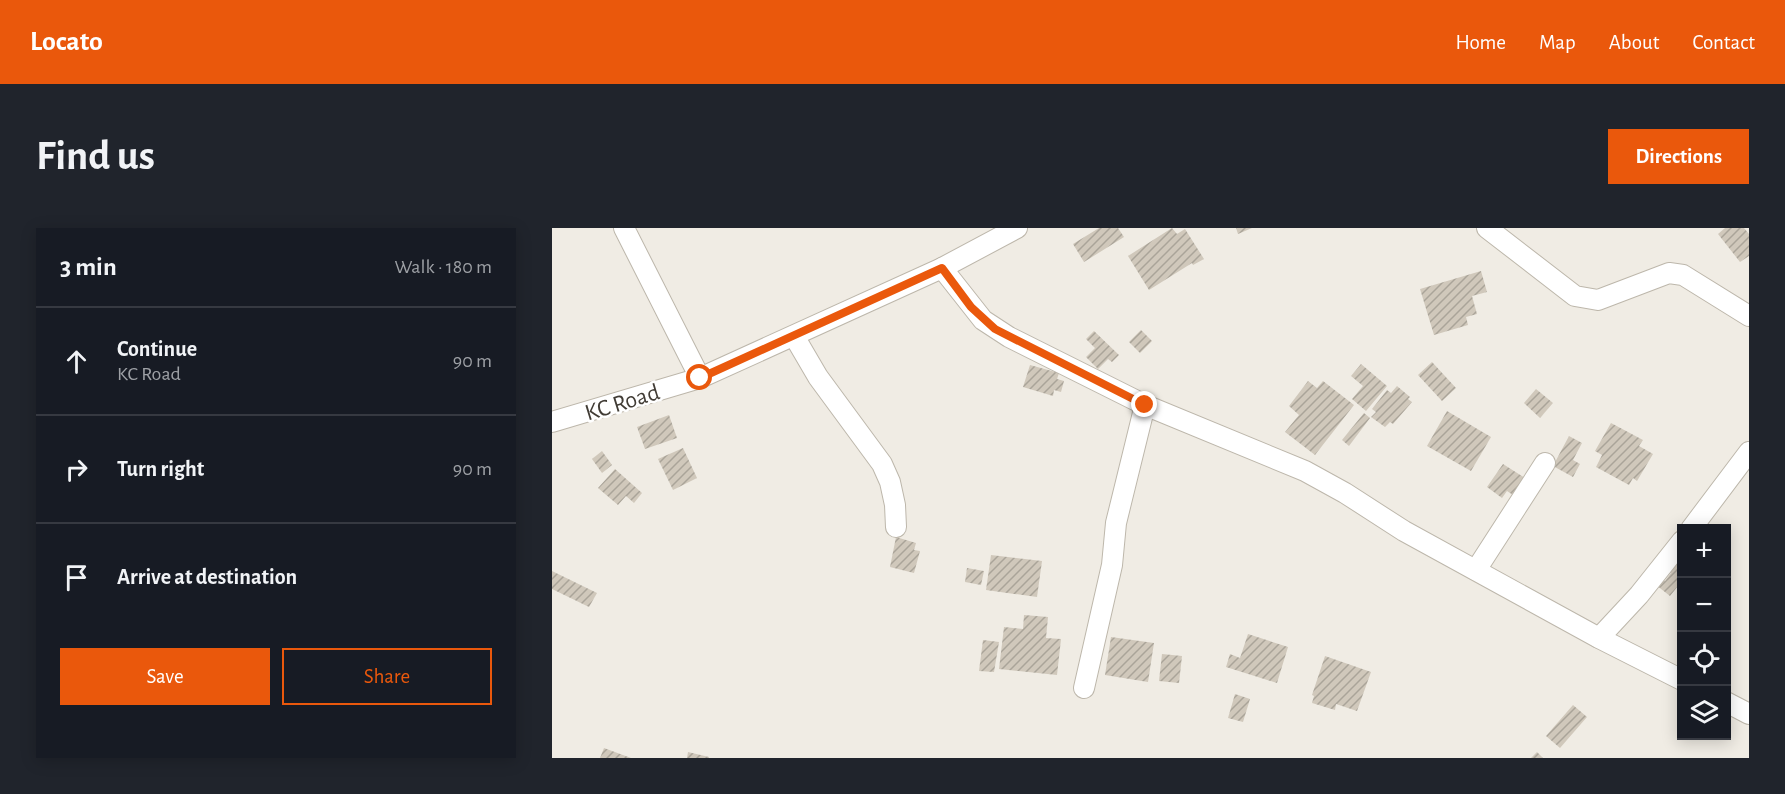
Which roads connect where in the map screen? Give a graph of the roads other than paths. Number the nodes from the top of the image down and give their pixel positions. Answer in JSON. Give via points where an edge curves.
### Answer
{"nodes":[{"id":1,"x":624,"y":228,"type":"edge"},
{"id":2,"x":1017,"y":228,"type":"edge"},
{"id":3,"x":1487,"y":228,"type":"edge"},
{"id":4,"x":942,"y":268,"type":"junction"},
{"id":5,"x":1749,"y":316,"type":"edge"},
{"id":6,"x":794,"y":336,"type":"junction"},
{"id":7,"x":700,"y":378,"type":"junction"},
{"id":8,"x":1145,"y":405,"type":"junction"},
{"id":9,"x":552,"y":422,"type":"edge"},
{"id":10,"x":1749,"y":452,"type":"edge"},
{"id":11,"x":1545,"y":463,"type":"dead end"},
{"id":12,"x":1694,"y":524,"type":"edge"},
{"id":13,"x":896,"y":527,"type":"dead end"},
{"id":14,"x":1677,"y":548,"type":"edge"},
{"id":15,"x":1476,"y":570,"type":"junction"},
{"id":16,"x":1599,"y":638,"type":"junction"},
{"id":17,"x":1677,"y":677,"type":"edge"},
{"id":18,"x":1084,"y":688,"type":"dead end"},
{"id":19,"x":1731,"y":705,"type":"edge"},
{"id":20,"x":1749,"y":714,"type":"edge"}],
"edges":[{"from":1,"to":7,"type":"street"},
{"from":2,"to":4,"type":"street","name":"KC Road"},
{"from":3,"to":5,"type":"street","via":[[1575,296],[1598,300],[1669,273],[1683,275]]},
{"from":4,"to":6,"type":"street","name":"KC Road"},
{"from":4,"to":8,"type":"street","via":[[971,307],[995,329]]},
{"from":6,"to":7,"type":"street","name":"KC Road"},
{"from":6,"to":13,"type":"street","via":[[818,377],[882,464],[890,482]]},
{"from":7,"to":9,"type":"street","name":"KC Road"},
{"from":8,"to":15,"type":"street","via":[[1305,471]]},
{"from":8,"to":18,"type":"street","via":[[1116,524],[1112,565]]},
{"from":10,"to":12,"type":"street"},
{"from":11,"to":15,"type":"street"},
{"from":14,"to":16,"type":"street","via":[[1640,596]]},
{"from":15,"to":16,"type":"street"},
{"from":16,"to":17,"type":"street"},
{"from":19,"to":20,"type":"street"}]}
